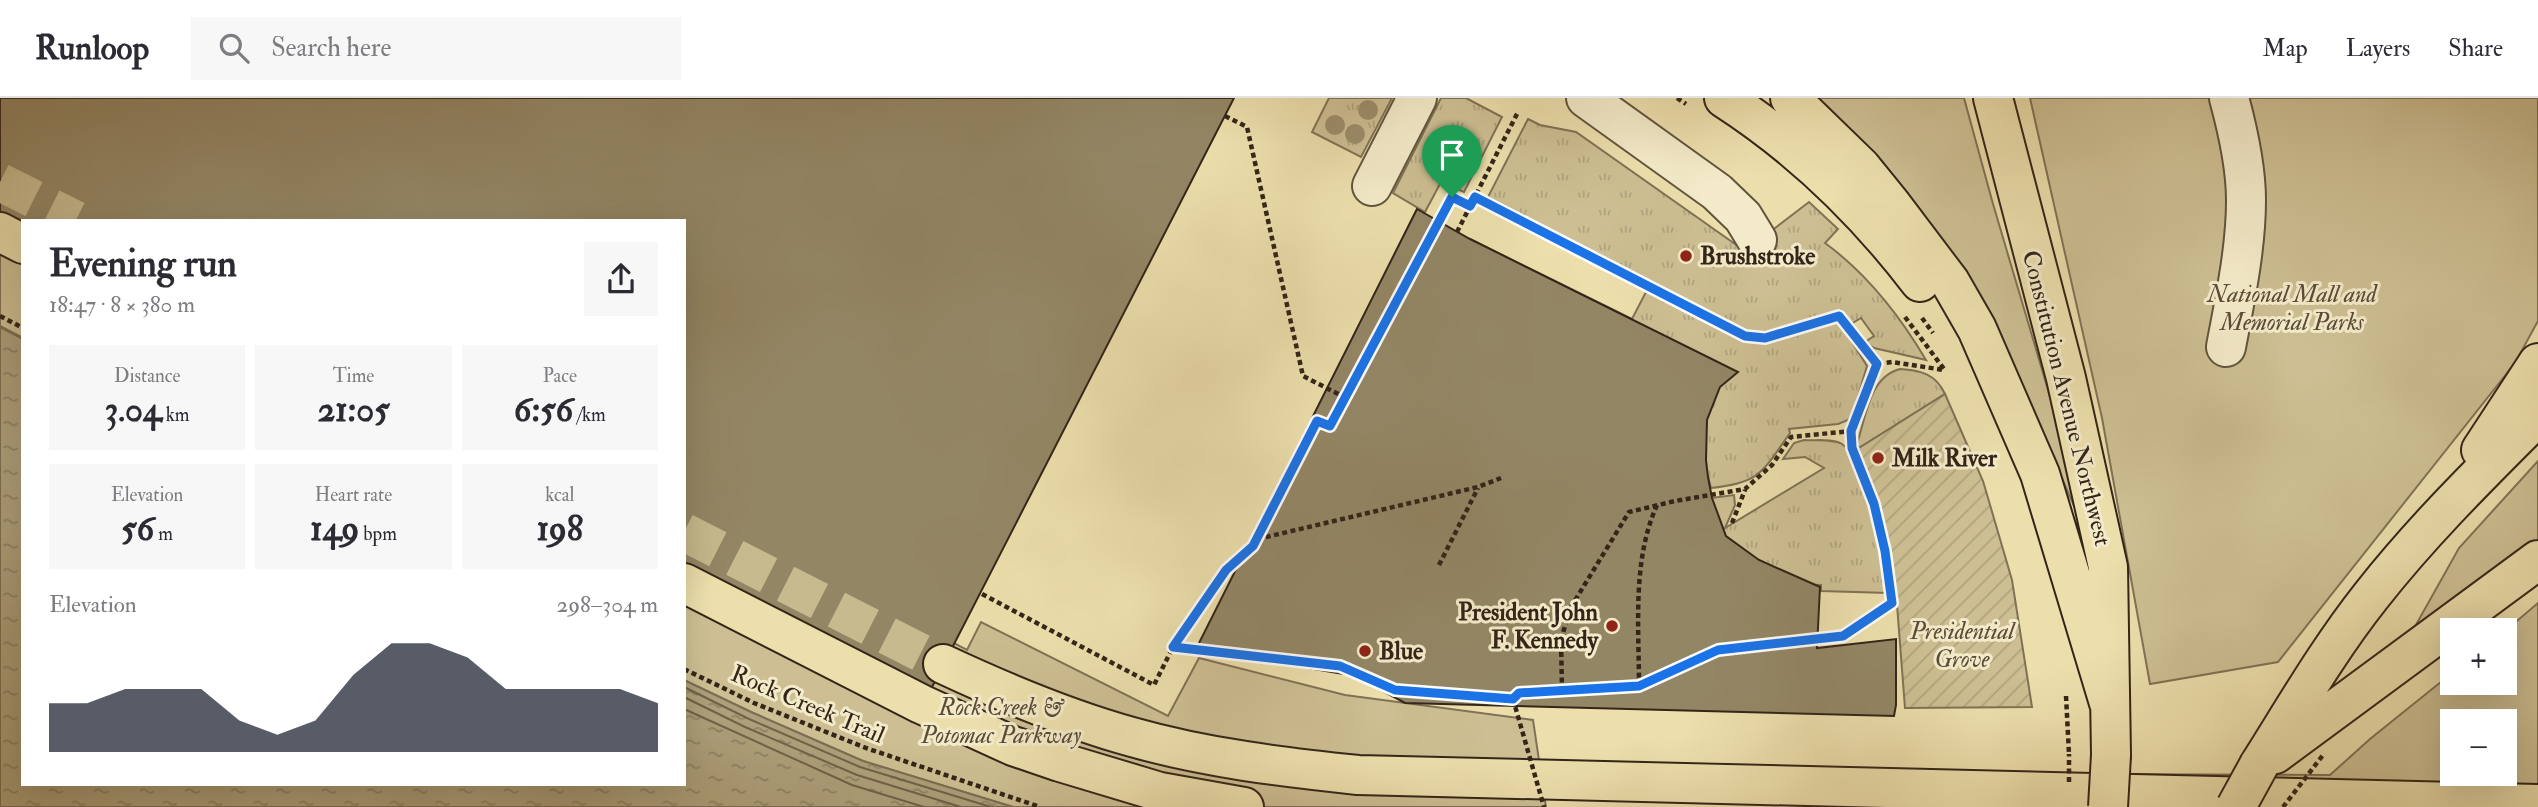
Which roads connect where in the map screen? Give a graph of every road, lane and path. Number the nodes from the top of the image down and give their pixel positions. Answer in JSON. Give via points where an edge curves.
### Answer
{"nodes":[{"id":1,"x":1418,"y":98,"type":"edge"},
{"id":2,"x":1586,"y":98,"type":"edge"},
{"id":3,"x":1677,"y":98,"type":"edge"},
{"id":4,"x":1790,"y":98,"type":"edge"},
{"id":5,"x":1993,"y":98,"type":"edge"},
{"id":6,"x":2229,"y":98,"type":"edge"},
{"id":7,"x":1706,"y":102,"type":"edge"},
{"id":8,"x":1518,"y":112,"type":"dead end"},
{"id":9,"x":1225,"y":116,"type":"dead end"},
{"id":10,"x":1372,"y":186,"type":"dead end"},
{"id":11,"x":1475,"y":197,"type":"junction"},
{"id":12,"x":1470,"y":206,"type":"junction"},
{"id":13,"x":0,"y":232,"type":"edge"},
{"id":14,"x":1457,"y":232,"type":"dead end"},
{"id":15,"x":1757,"y":240,"type":"dead end"},
{"id":16,"x":21,"y":243,"type":"edge"},
{"id":17,"x":0,"y":316,"type":"edge"},
{"id":18,"x":1920,"y":316,"type":"dead end"},
{"id":19,"x":21,"y":327,"type":"edge"},
{"id":20,"x":1935,"y":337,"type":"dead end"},
{"id":21,"x":2226,"y":347,"type":"dead end"},
{"id":22,"x":2538,"y":363,"type":"edge"},
{"id":23,"x":1877,"y":364,"type":"junction"},
{"id":24,"x":1944,"y":370,"type":"dead end"},
{"id":25,"x":1346,"y":398,"type":"junction"},
{"id":26,"x":2538,"y":416,"type":"edge"},
{"id":27,"x":2021,"y":426,"type":"junction"},
{"id":28,"x":1851,"y":431,"type":"junction"},
{"id":29,"x":1501,"y":478,"type":"dead end"},
{"id":30,"x":1478,"y":487,"type":"junction"},
{"id":31,"x":1745,"y":489,"type":"junction"},
{"id":32,"x":1657,"y":505,"type":"junction"},
{"id":33,"x":2436,"y":519,"type":"junction"},
{"id":34,"x":1732,"y":523,"type":"dead end"},
{"id":35,"x":1253,"y":546,"type":"junction"},
{"id":36,"x":2538,"y":560,"type":"edge"},
{"id":37,"x":1439,"y":565,"type":"dead end"},
{"id":38,"x":686,"y":584,"type":"edge"},
{"id":39,"x":982,"y":594,"type":"dead end"},
{"id":40,"x":1173,"y":647,"type":"junction"},
{"id":41,"x":943,"y":664,"type":"tunnel mouth"},
{"id":42,"x":686,"y":670,"type":"edge"},
{"id":43,"x":1639,"y":686,"type":"junction"},
{"id":44,"x":1562,"y":691,"type":"junction"},
{"id":45,"x":2065,"y":692,"type":"dead end"},
{"id":46,"x":1513,"y":699,"type":"junction"},
{"id":47,"x":2109,"y":703,"type":"junction"},
{"id":48,"x":2069,"y":754,"type":"dead end"},
{"id":49,"x":2323,"y":755,"type":"dead end"},
{"id":50,"x":2259,"y":765,"type":"junction"},
{"id":51,"x":2538,"y":804,"type":"edge"},
{"id":52,"x":1040,"y":807,"type":"edge"},
{"id":53,"x":1244,"y":807,"type":"edge"},
{"id":54,"x":1544,"y":807,"type":"edge"},
{"id":55,"x":2108,"y":807,"type":"edge"},
{"id":56,"x":2236,"y":807,"type":"edge"},
{"id":57,"x":2283,"y":807,"type":"edge"}],
"edges":[{"from":1,"to":10,"type":"lane"},
{"from":2,"to":15,"type":"lane","via":[[1717,192],[1743,217]]},
{"from":3,"to":7,"type":"path"},
{"from":4,"to":27,"type":"main road","via":[[1861,167],[1922,242],[1977,329]]},
{"from":5,"to":47,"type":"main road","name":"Constitution Avenue Northwest","via":[[2066,378],[2108,567]]},
{"from":6,"to":21,"type":"lane","via":[[2246,200]]},
{"from":7,"to":27,"type":"main road","via":[[1782,138],[1813,164],[1892,247]]},
{"from":8,"to":11,"type":"path"},
{"from":9,"to":25,"type":"path","via":[[1247,127],[1303,376]]},
{"from":11,"to":12,"type":"path"},
{"from":11,"to":23,"type":"path","via":[[1745,336],[1765,338],[1839,316]]},
{"from":12,"to":14,"type":"path"},
{"from":12,"to":25,"type":"path","via":[[1452,197]]},
{"from":13,"to":16,"type":"main road"},
{"from":17,"to":19,"type":"path"},
{"from":18,"to":20,"type":"path"},
{"from":22,"to":33,"type":"main road"},
{"from":23,"to":24,"type":"path"},
{"from":23,"to":28,"type":"path"},
{"from":25,"to":35,"type":"path","via":[[1330,426],[1317,421]]},
{"from":26,"to":33,"type":"main road"},
{"from":27,"to":47,"type":"main road","via":[[2057,524]]},
{"from":28,"to":31,"type":"path","via":[[1791,437],[1772,465]]},
{"from":28,"to":43,"type":"path","via":[[1852,448],[1874,504],[1892,603],[1843,636],[1718,650]]},
{"from":29,"to":30,"type":"path"},
{"from":30,"to":35,"type":"path","via":[[1262,538]]},
{"from":30,"to":37,"type":"path"},
{"from":31,"to":32,"type":"path"},
{"from":31,"to":34,"type":"path"},
{"from":32,"to":43,"type":"path","via":[[1640,558]]},
{"from":32,"to":44,"type":"path","via":[[1629,512],[1571,607],[1561,639]]},
{"from":33,"to":50,"type":"main road","via":[[2370,596]]},
{"from":35,"to":40,"type":"path","via":[[1226,570]]},
{"from":36,"to":50,"type":"main road"},
{"from":38,"to":53,"type":"main road","via":[[1013,746],[1160,792]]},
{"from":39,"to":40,"type":"path","via":[[1154,685]]},
{"from":40,"to":46,"type":"path","via":[[1340,666],[1395,690]]},
{"from":41,"to":51,"type":"main road","via":[[1034,704],[1133,737],[1247,762],[1358,775]]},
{"from":42,"to":52,"type":"path","name":"Rock Creek Trail","via":[[866,748]]},
{"from":43,"to":44,"type":"path"},
{"from":44,"to":46,"type":"path","via":[[1519,693]]},
{"from":45,"to":48,"type":"path"},
{"from":46,"to":54,"type":"path","bridge":true},
{"from":47,"to":55,"type":"main road","bridge":true},
{"from":49,"to":57,"type":"path","bridge":true},
{"from":50,"to":56,"type":"main road","bridge":true}]}
